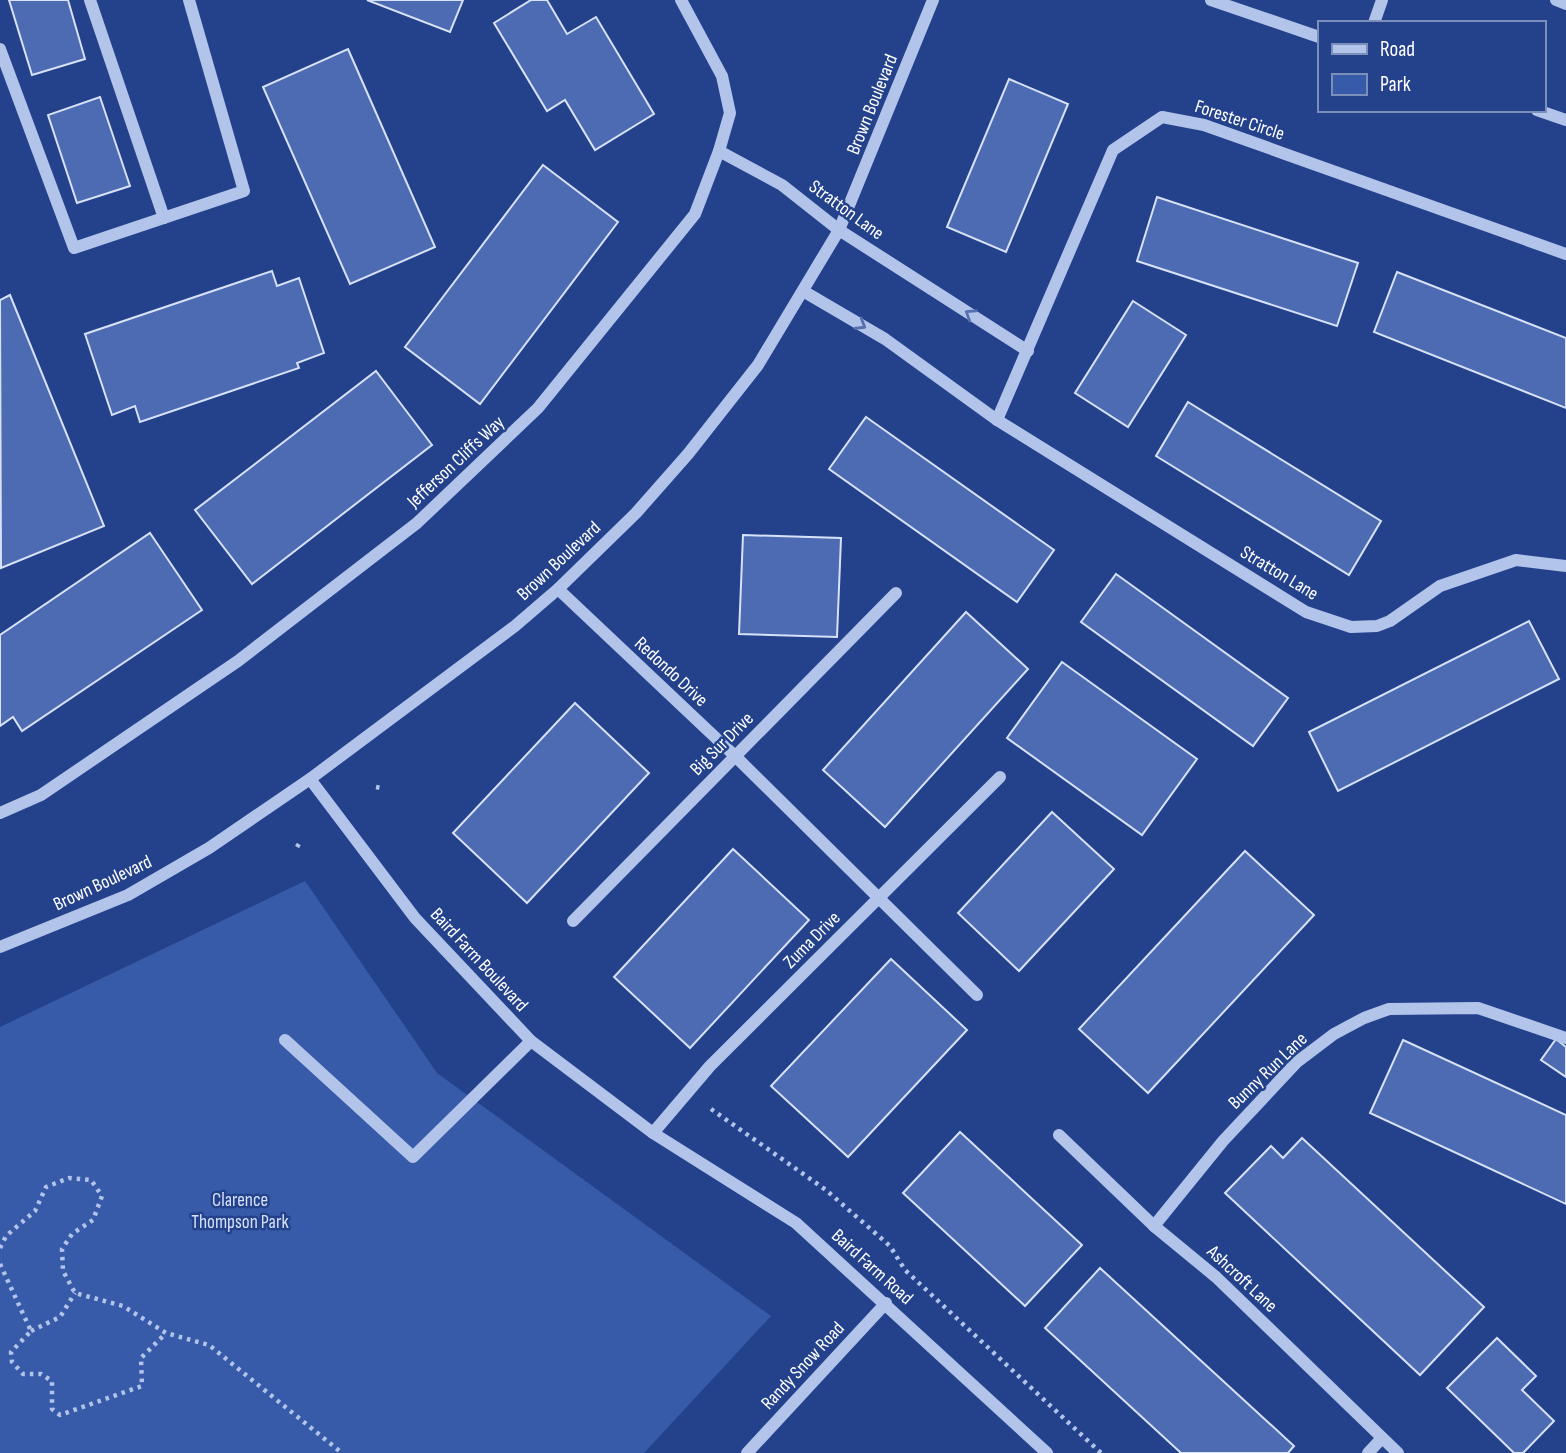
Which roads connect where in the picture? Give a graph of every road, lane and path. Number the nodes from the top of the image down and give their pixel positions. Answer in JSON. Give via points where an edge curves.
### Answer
{"nodes":[{"id":1,"x":90,"y":0,"type":"edge"},
{"id":2,"x":189,"y":0,"type":"edge"},
{"id":3,"x":681,"y":0,"type":"edge"},
{"id":4,"x":933,"y":0,"type":"edge"},
{"id":5,"x":1211,"y":0,"type":"edge"},
{"id":6,"x":1382,"y":0,"type":"edge"},
{"id":7,"x":1556,"y":0,"type":"edge"},
{"id":8,"x":1566,"y":4,"type":"edge"},
{"id":9,"x":1375,"y":21,"type":"edge"},
{"id":10,"x":1318,"y":37,"type":"edge"},
{"id":11,"x":0,"y":49,"type":"edge"},
{"id":12,"x":1543,"y":112,"type":"edge"},
{"id":13,"x":1566,"y":120,"type":"edge"},
{"id":14,"x":719,"y":151,"type":"junction"},
{"id":15,"x":164,"y":218,"type":"junction"},
{"id":16,"x":839,"y":230,"type":"junction"},
{"id":17,"x":1566,"y":254,"type":"edge"},
{"id":18,"x":803,"y":291,"type":"junction"},
{"id":19,"x":1028,"y":351,"type":"junction"},
{"id":20,"x":997,"y":420,"type":"junction"},
{"id":21,"x":1566,"y":565,"type":"edge"},
{"id":22,"x":558,"y":589,"type":"junction"},
{"id":23,"x":896,"y":593,"type":"dead end"},
{"id":24,"x":735,"y":756,"type":"junction"},
{"id":25,"x":1000,"y":777,"type":"dead end"},
{"id":26,"x":310,"y":779,"type":"junction"},
{"id":27,"x":0,"y":813,"type":"edge"},
{"id":28,"x":878,"y":900,"type":"junction"},
{"id":29,"x":573,"y":921,"type":"dead end"},
{"id":30,"x":0,"y":947,"type":"edge"},
{"id":31,"x":977,"y":995,"type":"dead end"},
{"id":32,"x":1566,"y":1038,"type":"edge"},
{"id":33,"x":285,"y":1040,"type":"dead end"},
{"id":34,"x":531,"y":1041,"type":"junction"},
{"id":35,"x":711,"y":1109,"type":"dead end"},
{"id":36,"x":653,"y":1133,"type":"junction"},
{"id":37,"x":1059,"y":1135,"type":"dead end"},
{"id":38,"x":1154,"y":1226,"type":"junction"},
{"id":39,"x":0,"y":1248,"type":"edge"},
{"id":40,"x":0,"y":1264,"type":"edge"},
{"id":41,"x":75,"y":1293,"type":"junction"},
{"id":42,"x":886,"y":1303,"type":"junction"},
{"id":43,"x":31,"y":1331,"type":"junction"},
{"id":44,"x":166,"y":1333,"type":"junction"},
{"id":45,"x":1382,"y":1438,"type":"junction"},
{"id":46,"x":342,"y":1453,"type":"edge"},
{"id":47,"x":747,"y":1453,"type":"edge"},
{"id":48,"x":1047,"y":1453,"type":"edge"},
{"id":49,"x":1101,"y":1453,"type":"edge"},
{"id":50,"x":1368,"y":1453,"type":"edge"},
{"id":51,"x":1398,"y":1453,"type":"edge"}],
"edges":[{"from":1,"to":15,"type":"street"},
{"from":2,"to":15,"type":"street","via":[[244,191]]},
{"from":3,"to":14,"type":"street","name":"Jefferson Cliffs Way","via":[[722,76],[730,113]]},
{"from":4,"to":16,"type":"street","name":"Brown Boulevard"},
{"from":5,"to":10,"type":"street"},
{"from":6,"to":9,"type":"street"},
{"from":7,"to":8,"type":"street"},
{"from":11,"to":15,"type":"street","via":[[74,248]]},
{"from":12,"to":13,"type":"street"},
{"from":14,"to":16,"type":"street","name":"Stratton Lane","via":[[782,185]]},
{"from":14,"to":27,"type":"street","name":"Jefferson Cliffs Way","via":[[695,214],[547,398],[417,523],[238,661],[41,795]]},
{"from":16,"to":18,"type":"street","name":"Brown Boulevard"},
{"from":19,"to":16,"type":"street","name":"Stratton Lane","one_way":true},
{"from":17,"to":19,"type":"street","name":"Forester Circle","via":[[1204,125],[1162,117],[1113,150]]},
{"from":18,"to":20,"type":"street","name":"Stratton Lane","one_way":true,"via":[[885,339]]},
{"from":18,"to":22,"type":"street","name":"Brown Boulevard","via":[[758,365],[688,454]]},
{"from":19,"to":20,"type":"street"},
{"from":20,"to":21,"type":"street","name":"Stratton Lane","via":[[1306,612],[1351,627],[1390,621],[1440,586],[1516,560]]},
{"from":22,"to":24,"type":"street","name":"Redondo Drive"},
{"from":22,"to":26,"type":"street","name":"Brown Boulevard"},
{"from":23,"to":24,"type":"street","name":"Big Sur Drive"},
{"from":24,"to":28,"type":"street","name":"Redondo Drive"},
{"from":24,"to":29,"type":"street","name":"Big Sur Drive"},
{"from":25,"to":28,"type":"street","name":"Zuma Drive"},
{"from":26,"to":30,"type":"street","name":"Brown Boulevard","via":[[209,848],[128,895]]},
{"from":26,"to":34,"type":"street","name":"Baird Farm Boulevard","via":[[415,918]]},
{"from":28,"to":31,"type":"street","name":"Redondo Drive"},
{"from":28,"to":36,"type":"street","name":"Zuma Drive","via":[[710,1066]]},
{"from":32,"to":38,"type":"street","name":"Bunny Run Lane","via":[[1478,1008],[1389,1009],[1364,1018],[1297,1062]]},
{"from":33,"to":34,"type":"street","via":[[413,1157]]},
{"from":34,"to":36,"type":"street","name":"Baird Farm Boulevard"},
{"from":35,"to":49,"type":"path","via":[[826,1190],[890,1246],[905,1270]]},
{"from":36,"to":42,"type":"street","name":"Baird Farm Road","via":[[796,1223]]},
{"from":37,"to":38,"type":"street","name":"Ashcroft Lane"},
{"from":38,"to":45,"type":"street","name":"Ashcroft Lane","via":[[1216,1277]]},
{"from":39,"to":41,"type":"path","via":[[6,1236],[35,1211],[46,1187],[69,1178],[91,1180],[102,1196],[93,1220],[72,1234],[62,1249],[63,1271]]},
{"from":40,"to":43,"type":"path"},
{"from":41,"to":43,"type":"path","via":[[60,1317]]},
{"from":41,"to":44,"type":"path","via":[[122,1306]]},
{"from":42,"to":47,"type":"street","name":"Randy Snow Road"},
{"from":42,"to":48,"type":"street","name":"Baird Farm Road"},
{"from":43,"to":44,"type":"path","via":[[11,1352],[12,1362],[23,1374],[41,1374],[52,1381],[52,1409],[60,1415],[142,1386],[141,1358]]},
{"from":44,"to":46,"type":"path","via":[[209,1345]]},
{"from":45,"to":50,"type":"street"},
{"from":45,"to":51,"type":"street","name":"Ashcroft Lane"}]}
